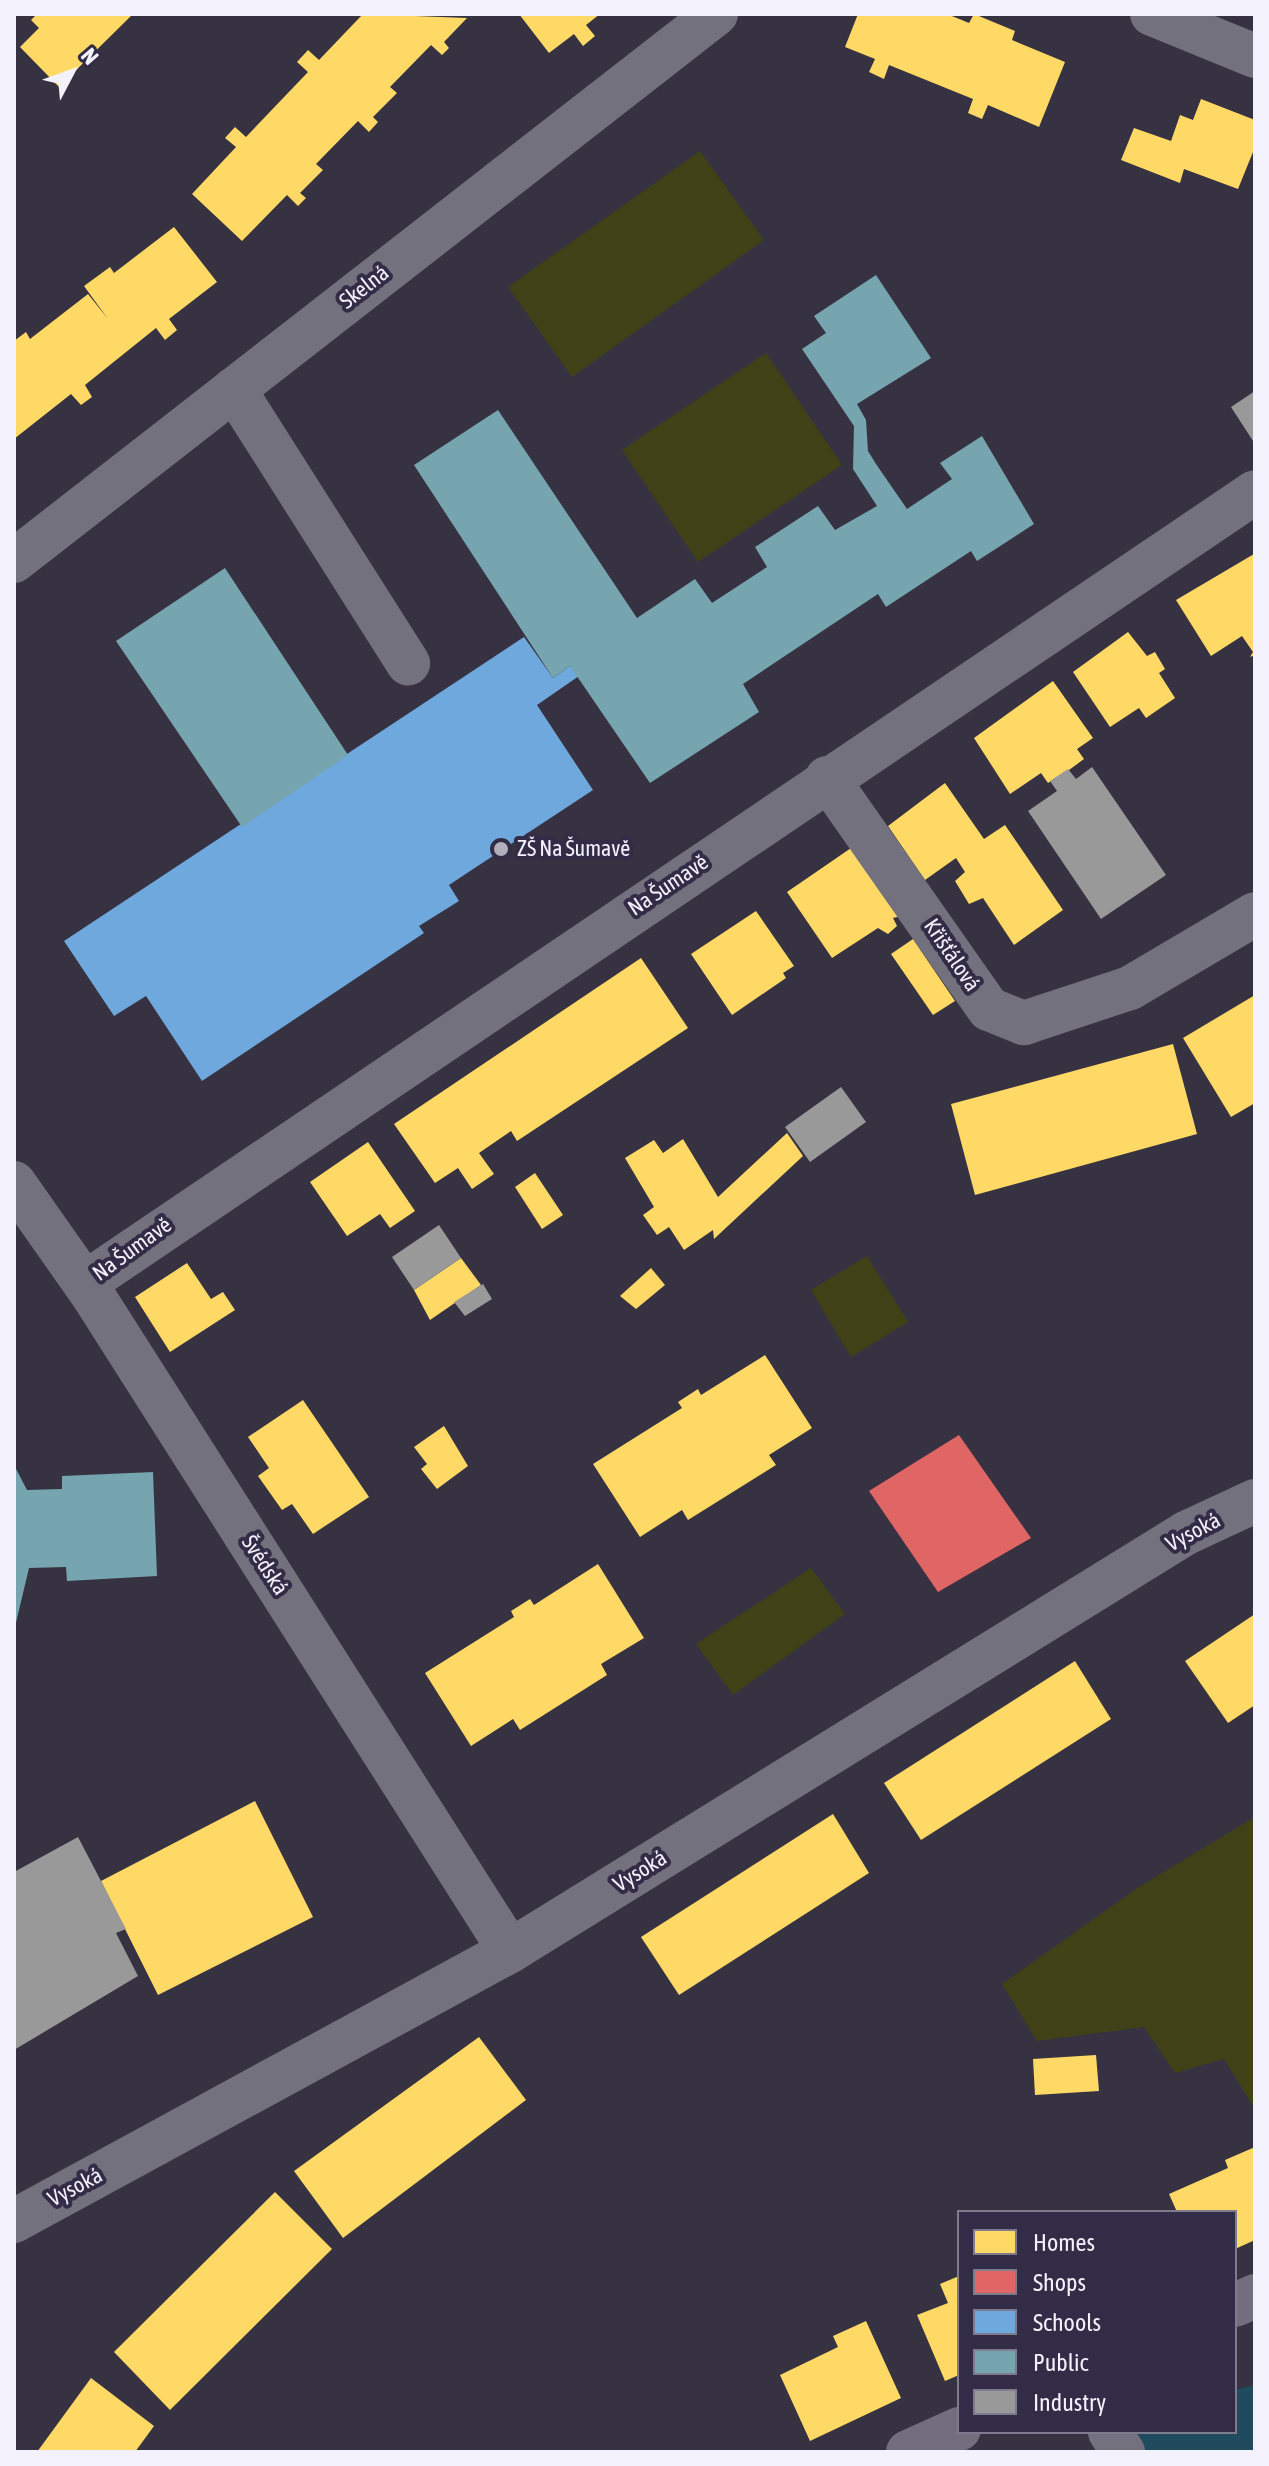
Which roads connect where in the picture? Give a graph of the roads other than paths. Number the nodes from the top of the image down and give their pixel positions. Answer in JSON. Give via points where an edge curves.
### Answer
{"nodes":[{"id":1,"x":716,"y":14,"type":"edge"},
{"id":2,"x":1152,"y":14,"type":"edge"},
{"id":3,"x":1212,"y":26,"type":"edge"},
{"id":4,"x":1255,"y":56,"type":"edge"},
{"id":5,"x":234,"y":389,"type":"junction"},
{"id":6,"x":1255,"y":492,"type":"edge"},
{"id":7,"x":14,"y":561,"type":"edge"},
{"id":8,"x":408,"y":663,"type":"dead end"},
{"id":9,"x":827,"y":778,"type":"junction"},
{"id":10,"x":1255,"y":914,"type":"edge"},
{"id":11,"x":14,"y":1183,"type":"edge"},
{"id":12,"x":85,"y":1283,"type":"junction"},
{"id":13,"x":1255,"y":1501,"type":"edge"},
{"id":14,"x":510,"y":1951,"type":"junction"},
{"id":15,"x":14,"y":2221,"type":"edge"},
{"id":16,"x":957,"y":2430,"type":"edge"},
{"id":17,"x":1111,"y":2434,"type":"edge"},
{"id":18,"x":908,"y":2452,"type":"edge"},
{"id":19,"x":1123,"y":2452,"type":"edge"}],
"edges":[{"from":1,"to":5,"type":"street","name":"Skelná"},
{"from":2,"to":3,"type":"street"},
{"from":3,"to":4,"type":"street"},
{"from":5,"to":7,"type":"street","name":"Skelná"},
{"from":5,"to":8,"type":"street"},
{"from":6,"to":9,"type":"street","name":"Na Šumavě"},
{"from":9,"to":10,"type":"street","name":"Křišťálová","via":[[989,1009],[1024,1023],[1130,988]]},
{"from":9,"to":12,"type":"street","name":"Na Šumavě"},
{"from":11,"to":12,"type":"street","name":"Švédská"},
{"from":12,"to":14,"type":"street","name":"Švédská"},
{"from":13,"to":14,"type":"street","name":"Vysoká","via":[[1186,1533]]},
{"from":14,"to":15,"type":"street","name":"Vysoká"},
{"from":16,"to":18,"type":"main road"},
{"from":17,"to":19,"type":"street"}]}
